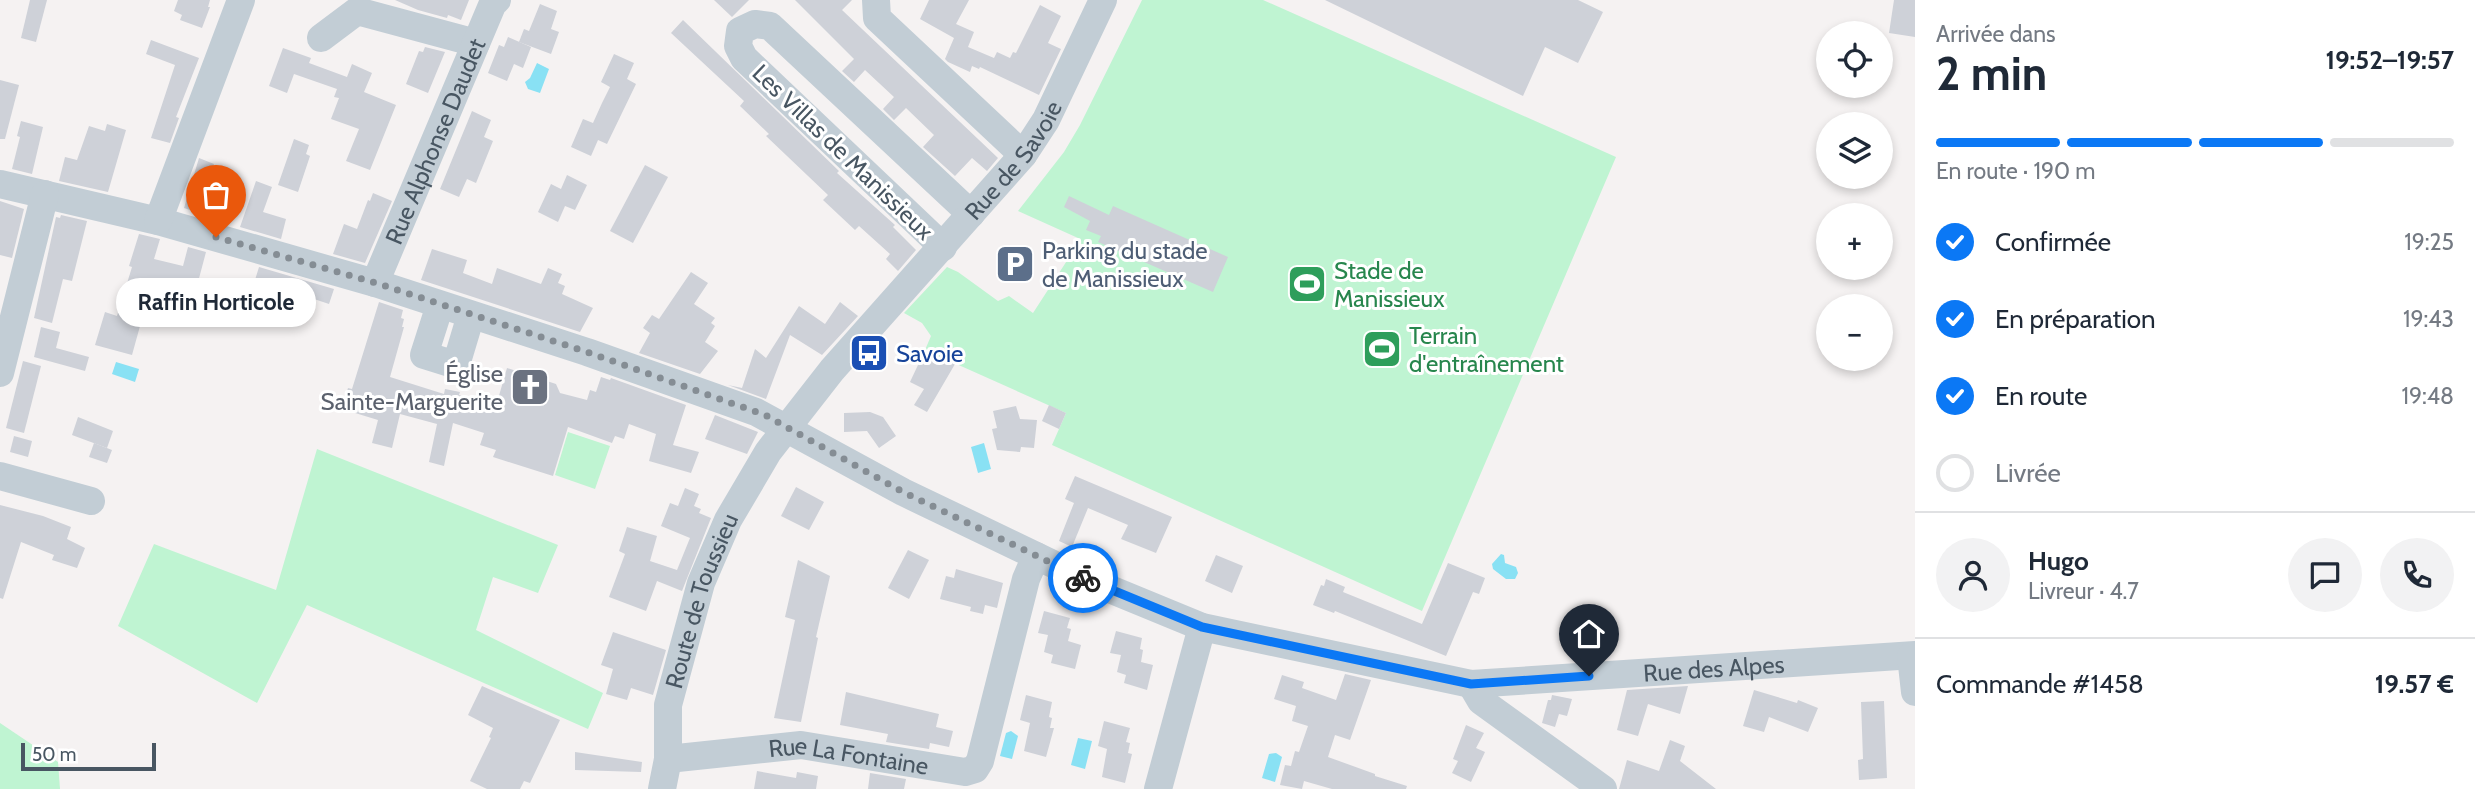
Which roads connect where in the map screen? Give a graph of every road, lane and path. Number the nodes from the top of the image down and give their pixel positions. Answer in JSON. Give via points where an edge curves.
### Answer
{"nodes":[{"id":1,"x":241,"y":0,"type":"edge"},
{"id":2,"x":497,"y":0,"type":"edge"},
{"id":3,"x":876,"y":0,"type":"edge"},
{"id":4,"x":1103,"y":0,"type":"edge"},
{"id":5,"x":321,"y":38,"type":"dead end"},
{"id":6,"x":476,"y":43,"type":"junction"},
{"id":7,"x":1023,"y":155,"type":"junction"},
{"id":8,"x":0,"y":184,"type":"edge"},
{"id":9,"x":45,"y":194,"type":"junction"},
{"id":10,"x":971,"y":214,"type":"junction"},
{"id":11,"x":158,"y":220,"type":"junction"},
{"id":12,"x":943,"y":247,"type":"junction"},
{"id":13,"x":376,"y":283,"type":"junction"},
{"id":14,"x":440,"y":305,"type":"junction"},
{"id":15,"x":471,"y":315,"type":"junction"},
{"id":16,"x":0,"y":373,"type":"edge"},
{"id":17,"x":786,"y":428,"type":"junction"},
{"id":18,"x":0,"y":475,"type":"edge"},
{"id":19,"x":91,"y":501,"type":"dead end"},
{"id":20,"x":1035,"y":556,"type":"junction"},
{"id":21,"x":1202,"y":627,"type":"junction"},
{"id":22,"x":1913,"y":655,"type":"edge"},
{"id":23,"x":1471,"y":684,"type":"junction"},
{"id":24,"x":1915,"y":692,"type":"edge"},
{"id":25,"x":668,"y":759,"type":"junction"},
{"id":26,"x":662,"y":789,"type":"edge"},
{"id":27,"x":1158,"y":789,"type":"edge"},
{"id":28,"x":1603,"y":789,"type":"edge"}],
"edges":[{"from":1,"to":11,"type":"street"},
{"from":2,"to":6,"type":"street","name":"Rue Alphonse Daudet"},
{"from":3,"to":7,"type":"street","via":[[877,18]]},
{"from":4,"to":7,"type":"street","name":"Rue de Savoie","via":[[1046,120]]},
{"from":5,"to":6,"type":"street","via":[[357,11]]},
{"from":6,"to":13,"type":"street","name":"Rue Alphonse Daudet"},
{"from":7,"to":10,"type":"street","name":"Rue de Savoie"},
{"from":8,"to":9,"type":"street","name":"Rue des Alpes"},
{"from":9,"to":11,"type":"street","name":"Rue des Alpes"},
{"from":9,"to":16,"type":"street"},
{"from":10,"to":12,"type":"street","name":"Rue de Savoie"},
{"from":10,"to":12,"type":"street","name":"Les Villas de Manissieux","via":[[770,26],[755,24],[740,31],[738,46],[744,58]]},
{"from":11,"to":13,"type":"street","name":"Rue des Alpes"},
{"from":12,"to":17,"type":"street","name":"Rue de Savoie"},
{"from":13,"to":14,"type":"street","name":"Rue des Alpes"},
{"from":14,"to":15,"type":"street","name":"Rue des Alpes"},
{"from":14,"to":15,"type":"street","via":[[424,355],[456,365]]},
{"from":15,"to":17,"type":"street","name":"Rue des Alpes","via":[[756,412]]},
{"from":17,"to":20,"type":"street","name":"Rue des Alpes"},
{"from":17,"to":25,"type":"street","name":"Route de Toussieu","via":[[728,520],[701,583],[668,705]]},
{"from":18,"to":19,"type":"street"},
{"from":20,"to":21,"type":"street","name":"Rue des Alpes"},
{"from":20,"to":25,"type":"street","name":"Rue La Fontaine","via":[[975,769],[965,772],[800,745]]},
{"from":21,"to":23,"type":"street","name":"Rue des Alpes"},
{"from":21,"to":27,"type":"street"},
{"from":22,"to":23,"type":"street","name":"Rue des Alpes"},
{"from":22,"to":24,"type":"street"},
{"from":23,"to":28,"type":"street","via":[[1482,701]]},
{"from":25,"to":26,"type":"street","name":"Route de Toussieu"}]}
